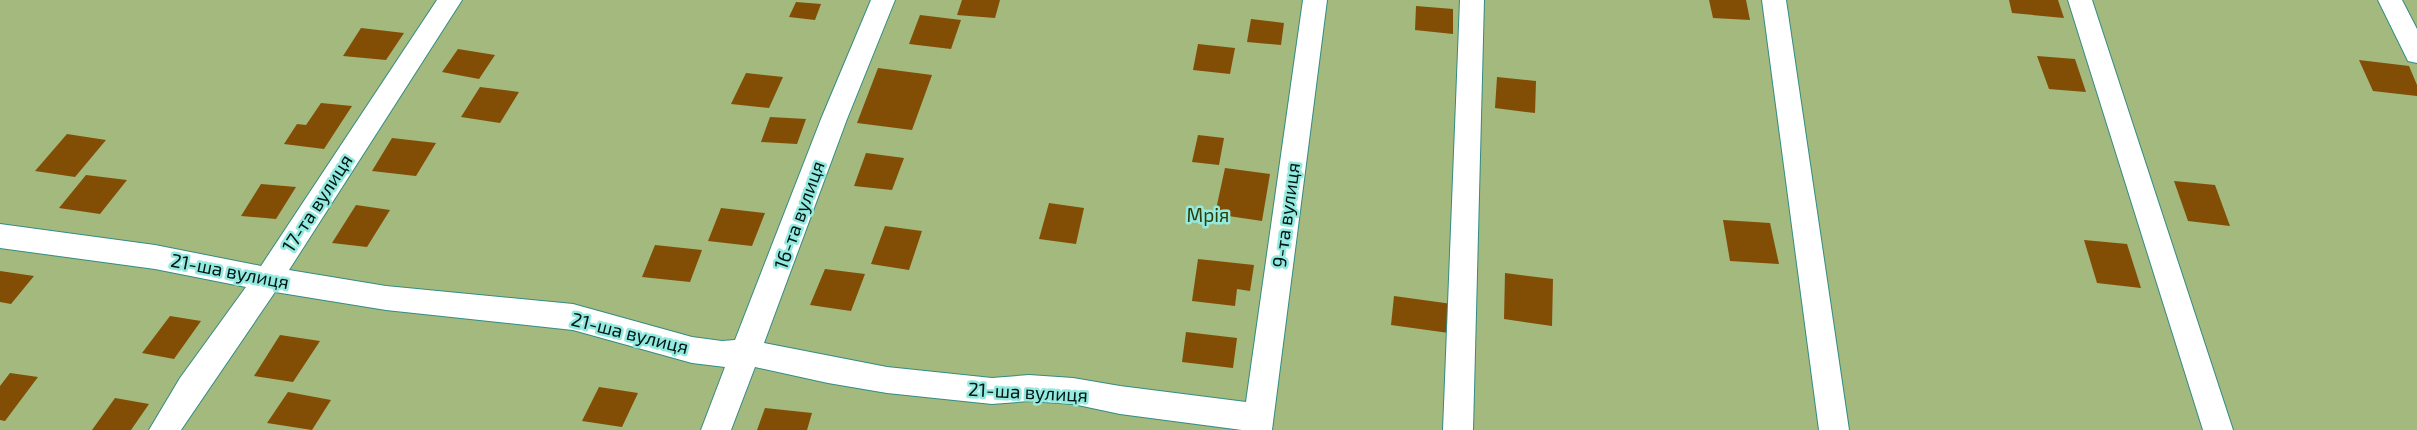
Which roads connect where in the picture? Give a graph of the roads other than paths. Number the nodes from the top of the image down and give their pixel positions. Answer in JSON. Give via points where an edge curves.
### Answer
{"nodes":[{"id":1,"x":450,"y":0,"type":"edge"},
{"id":2,"x":883,"y":0,"type":"edge"},
{"id":3,"x":1315,"y":0,"type":"edge"},
{"id":4,"x":1472,"y":0,"type":"edge"},
{"id":5,"x":1774,"y":0,"type":"edge"},
{"id":6,"x":2080,"y":0,"type":"edge"},
{"id":7,"x":2390,"y":0,"type":"edge"},
{"id":8,"x":2417,"y":54,"type":"edge"},
{"id":9,"x":0,"y":236,"type":"edge"},
{"id":10,"x":268,"y":279,"type":"junction"},
{"id":11,"x":748,"y":352,"type":"junction"},
{"id":12,"x":1258,"y":424,"type":"edge"},
{"id":13,"x":164,"y":430,"type":"edge"},
{"id":14,"x":716,"y":430,"type":"edge"},
{"id":15,"x":1458,"y":430,"type":"edge"},
{"id":16,"x":1834,"y":430,"type":"edge"},
{"id":17,"x":2218,"y":430,"type":"edge"}],
"edges":[{"from":1,"to":10,"type":"street","name":"17-та вулиця"},
{"from":2,"to":11,"type":"street","name":"16-та вулиця","via":[[834,119]]},
{"from":3,"to":12,"type":"street","name":"9-та вулиця"},
{"from":4,"to":15,"type":"street"},
{"from":5,"to":16,"type":"street"},
{"from":6,"to":17,"type":"street"},
{"from":7,"to":8,"type":"street"},
{"from":9,"to":10,"type":"street","name":"21-ша вулиця","via":[[155,257]]},
{"from":10,"to":11,"type":"street","name":"21-ша вулиця","via":[[386,298],[573,317],[692,350],[722,354]]},
{"from":10,"to":13,"type":"street","name":"17-та вулиця"},
{"from":11,"to":12,"type":"street","name":"21-ша вулиця","via":[[887,380],[966,389],[1073,391]]},
{"from":11,"to":14,"type":"street","name":"16-та вулиця"}]}
